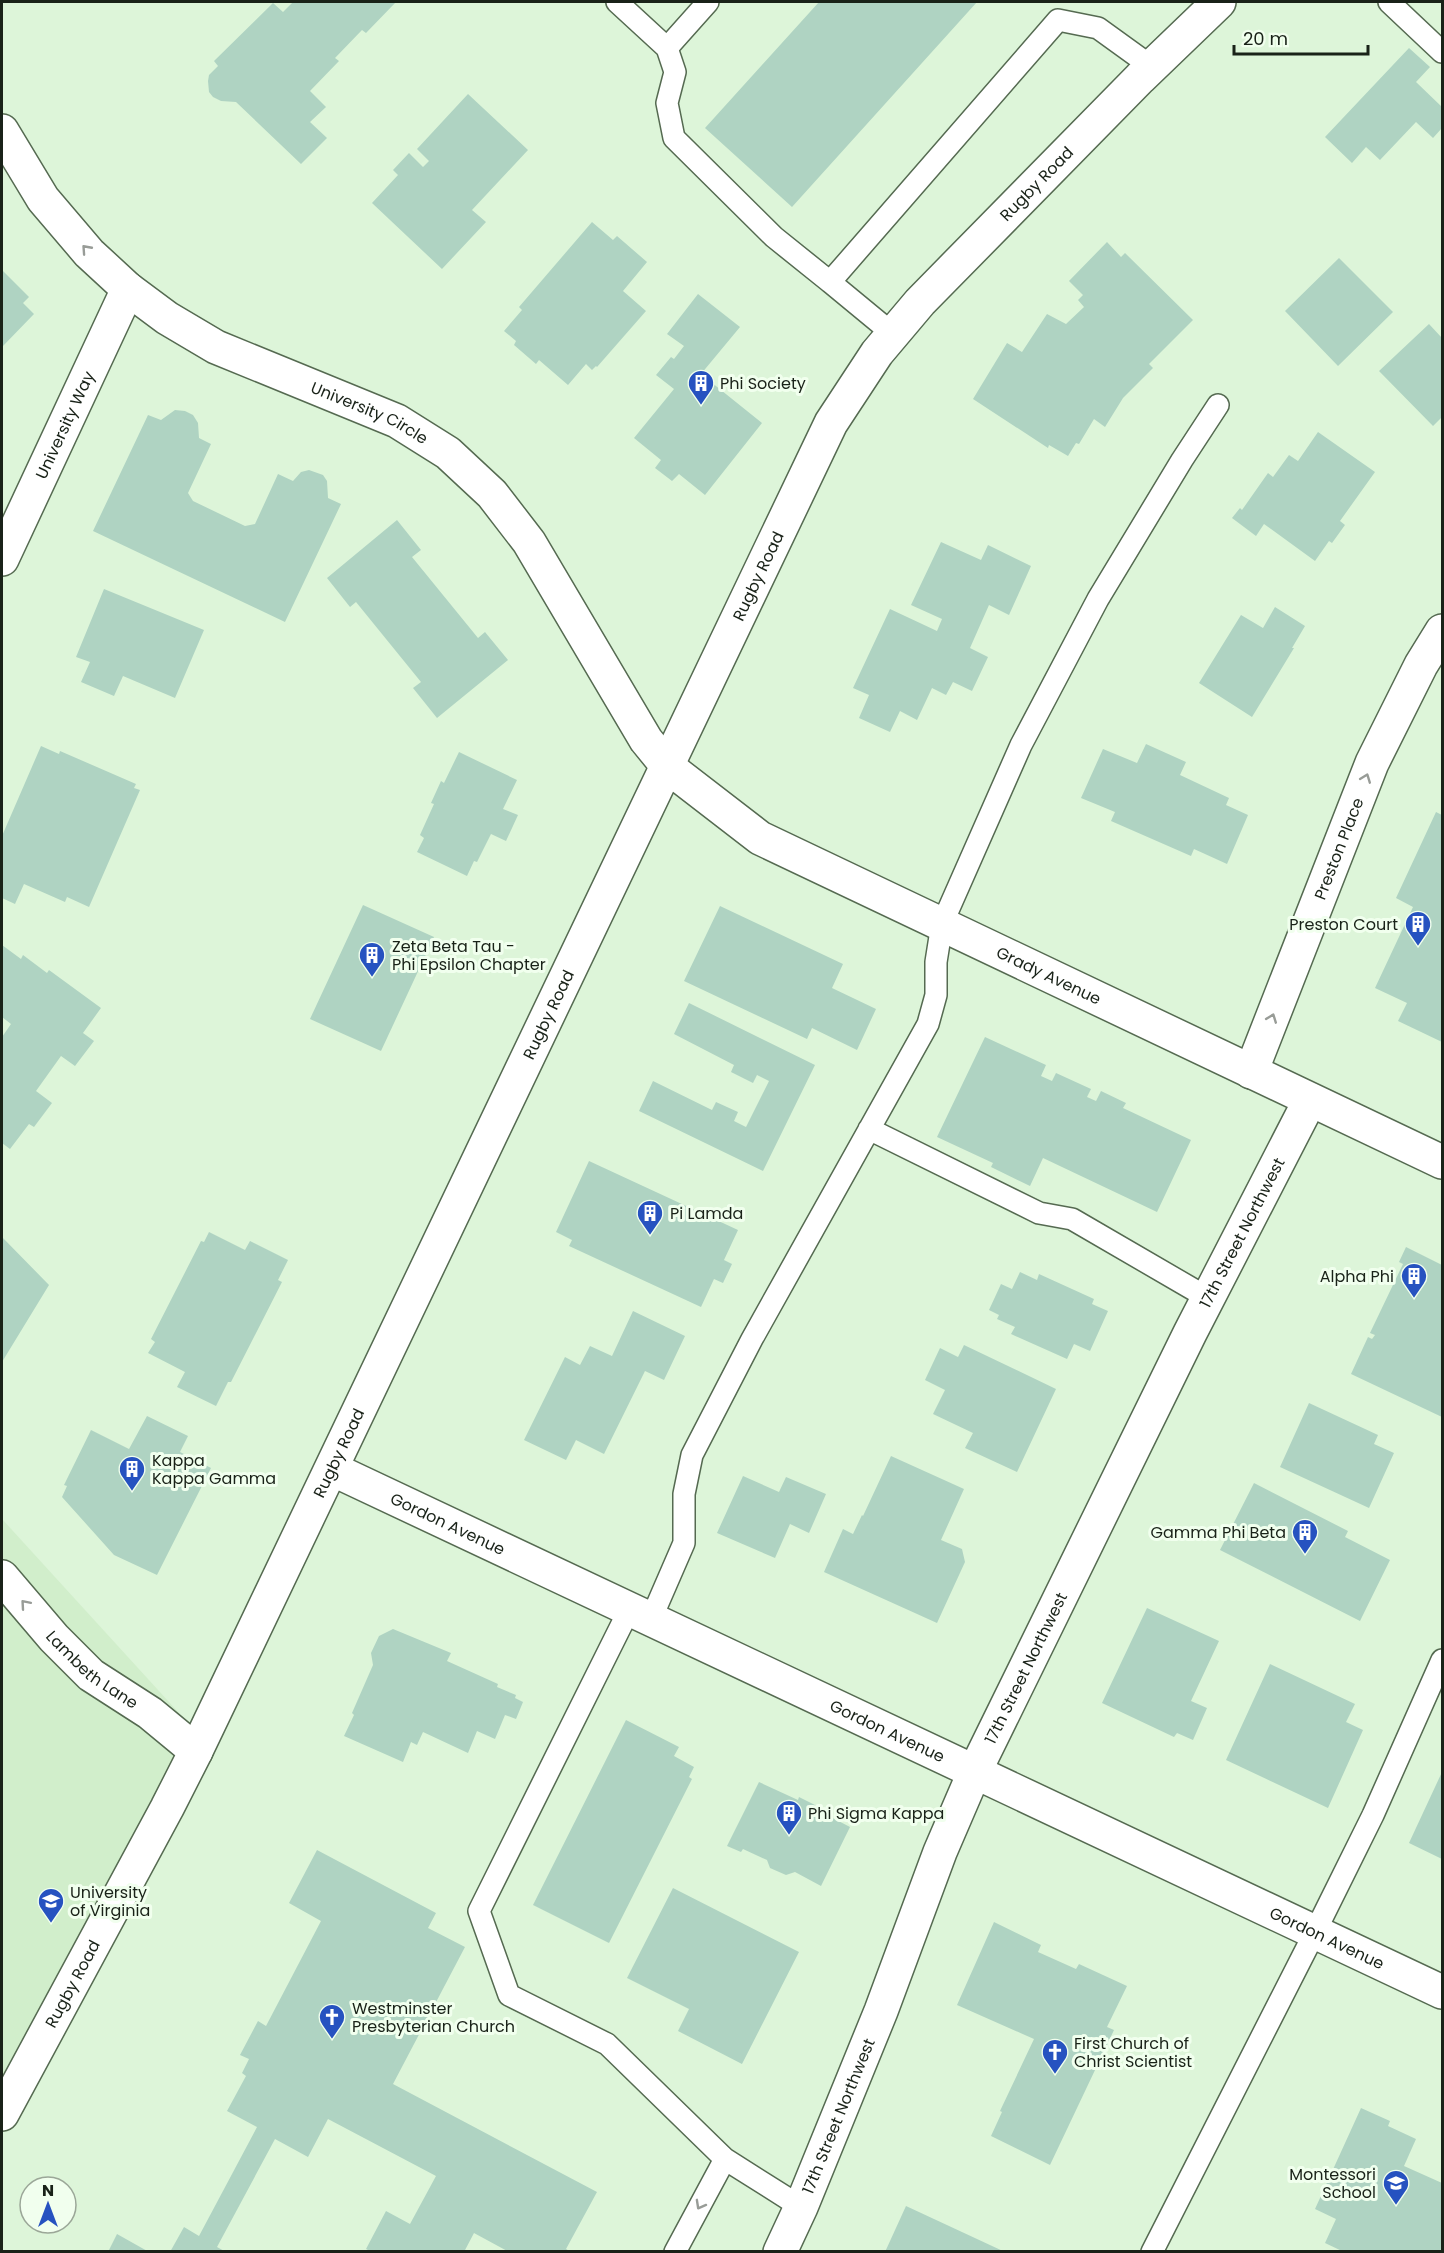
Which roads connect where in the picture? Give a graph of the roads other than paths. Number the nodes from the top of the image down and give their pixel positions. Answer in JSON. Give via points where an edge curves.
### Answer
{"nodes":[{"id":1,"x":617,"y":2,"type":"edge"},
{"id":2,"x":708,"y":2,"type":"edge"},
{"id":3,"x":1219,"y":2,"type":"edge"},
{"id":4,"x":1389,"y":2,"type":"edge"},
{"id":5,"x":667,"y":48,"type":"junction"},
{"id":6,"x":1443,"y":52,"type":"edge"},
{"id":7,"x":1152,"y":67,"type":"junction"},
{"id":8,"x":2,"y":131,"type":"edge"},
{"id":9,"x":830,"y":282,"type":"junction"},
{"id":10,"x":128,"y":289,"type":"junction"},
{"id":11,"x":893,"y":334,"type":"junction"},
{"id":12,"x":1218,"y":405,"type":"dead end"},
{"id":13,"x":2,"y":560,"type":"edge"},
{"id":14,"x":1443,"y":632,"type":"edge"},
{"id":15,"x":668,"y":767,"type":"junction"},
{"id":16,"x":942,"y":924,"type":"junction"},
{"id":17,"x":1251,"y":1072,"type":"junction"},
{"id":18,"x":1310,"y":1100,"type":"junction"},
{"id":19,"x":869,"y":1129,"type":"junction"},
{"id":20,"x":1443,"y":1162,"type":"edge"},
{"id":21,"x":1208,"y":1298,"type":"junction"},
{"id":22,"x":332,"y":1469,"type":"junction"},
{"id":23,"x":2,"y":1577,"type":"edge"},
{"id":24,"x":640,"y":1614,"type":"junction"},
{"id":25,"x":1443,"y":1660,"type":"edge"},
{"id":26,"x":196,"y":1751,"type":"junction"},
{"id":27,"x":974,"y":1773,"type":"junction"},
{"id":28,"x":1315,"y":1932,"type":"junction"},
{"id":29,"x":1443,"y":1992,"type":"edge"},
{"id":30,"x":2,"y":2114,"type":"edge"},
{"id":31,"x":725,"y":2159,"type":"junction"},
{"id":32,"x":801,"y":2207,"type":"junction"},
{"id":33,"x":675,"y":2252,"type":"edge"},
{"id":34,"x":780,"y":2252,"type":"edge"},
{"id":35,"x":1152,"y":2252,"type":"edge"}],
"edges":[{"from":1,"to":5,"type":"lane"},
{"from":2,"to":5,"type":"lane"},
{"from":3,"to":7,"type":"street","name":"Rugby Road"},
{"from":4,"to":6,"type":"lane"},
{"from":5,"to":9,"type":"lane","via":[[675,72],[667,103],[674,138],[774,237]]},
{"from":7,"to":9,"type":"lane","via":[[1098,28],[1058,20]]},
{"from":7,"to":11,"type":"street","name":"Rugby Road"},
{"from":10,"to":8,"type":"street","name":"University Circle","one_way":true,"via":[[89,254],[43,199]]},
{"from":9,"to":11,"type":"lane"},
{"from":10,"to":13,"type":"street","name":"University Way"},
{"from":10,"to":15,"type":"street","name":"University Circle","via":[[216,347],[397,421],[448,453],[492,494],[529,542],[646,740]]},
{"from":11,"to":15,"type":"street","name":"Rugby Road","via":[[831,423]]},
{"from":12,"to":16,"type":"lane","via":[[1098,599],[1021,745]]},
{"from":17,"to":14,"type":"street","name":"Preston Place","one_way":true,"via":[[1372,763],[1421,665]]},
{"from":15,"to":16,"type":"street","name":"Grady Avenue","via":[[760,838]]},
{"from":15,"to":22,"type":"street","name":"Rugby Road"},
{"from":16,"to":17,"type":"street","name":"Grady Avenue"},
{"from":16,"to":19,"type":"lane","via":[[936,995],[928,1024]]},
{"from":17,"to":18,"type":"street","name":"Grady Avenue"},
{"from":18,"to":20,"type":"street","name":"Grady Avenue"},
{"from":18,"to":21,"type":"street","name":"17th Street Northwest"},
{"from":19,"to":21,"type":"lane","via":[[1040,1213],[1072,1219]]},
{"from":19,"to":24,"type":"lane","via":[[692,1455],[684,1494],[684,1544]]},
{"from":21,"to":27,"type":"street","name":"17th Street Northwest"},
{"from":22,"to":24,"type":"street","name":"Gordon Avenue"},
{"from":22,"to":26,"type":"street","name":"Rugby Road"},
{"from":26,"to":23,"type":"street","name":"Lambeth Lane","one_way":true,"via":[[150,1713],[92,1675]]},
{"from":24,"to":27,"type":"street","name":"Gordon Avenue"},
{"from":24,"to":31,"type":"lane","via":[[479,1911],[509,1995],[607,2044]]},
{"from":25,"to":28,"type":"lane"},
{"from":26,"to":30,"type":"street","name":"Rugby Road"},
{"from":27,"to":28,"type":"street","name":"Gordon Avenue"},
{"from":27,"to":32,"type":"street","name":"17th Street Northwest"},
{"from":28,"to":29,"type":"street","name":"Gordon Avenue"},
{"from":28,"to":35,"type":"lane"},
{"from":31,"to":32,"type":"lane"},
{"from":31,"to":33,"type":"lane","one_way":true},
{"from":32,"to":34,"type":"street","name":"17th Street Northwest"}]}
